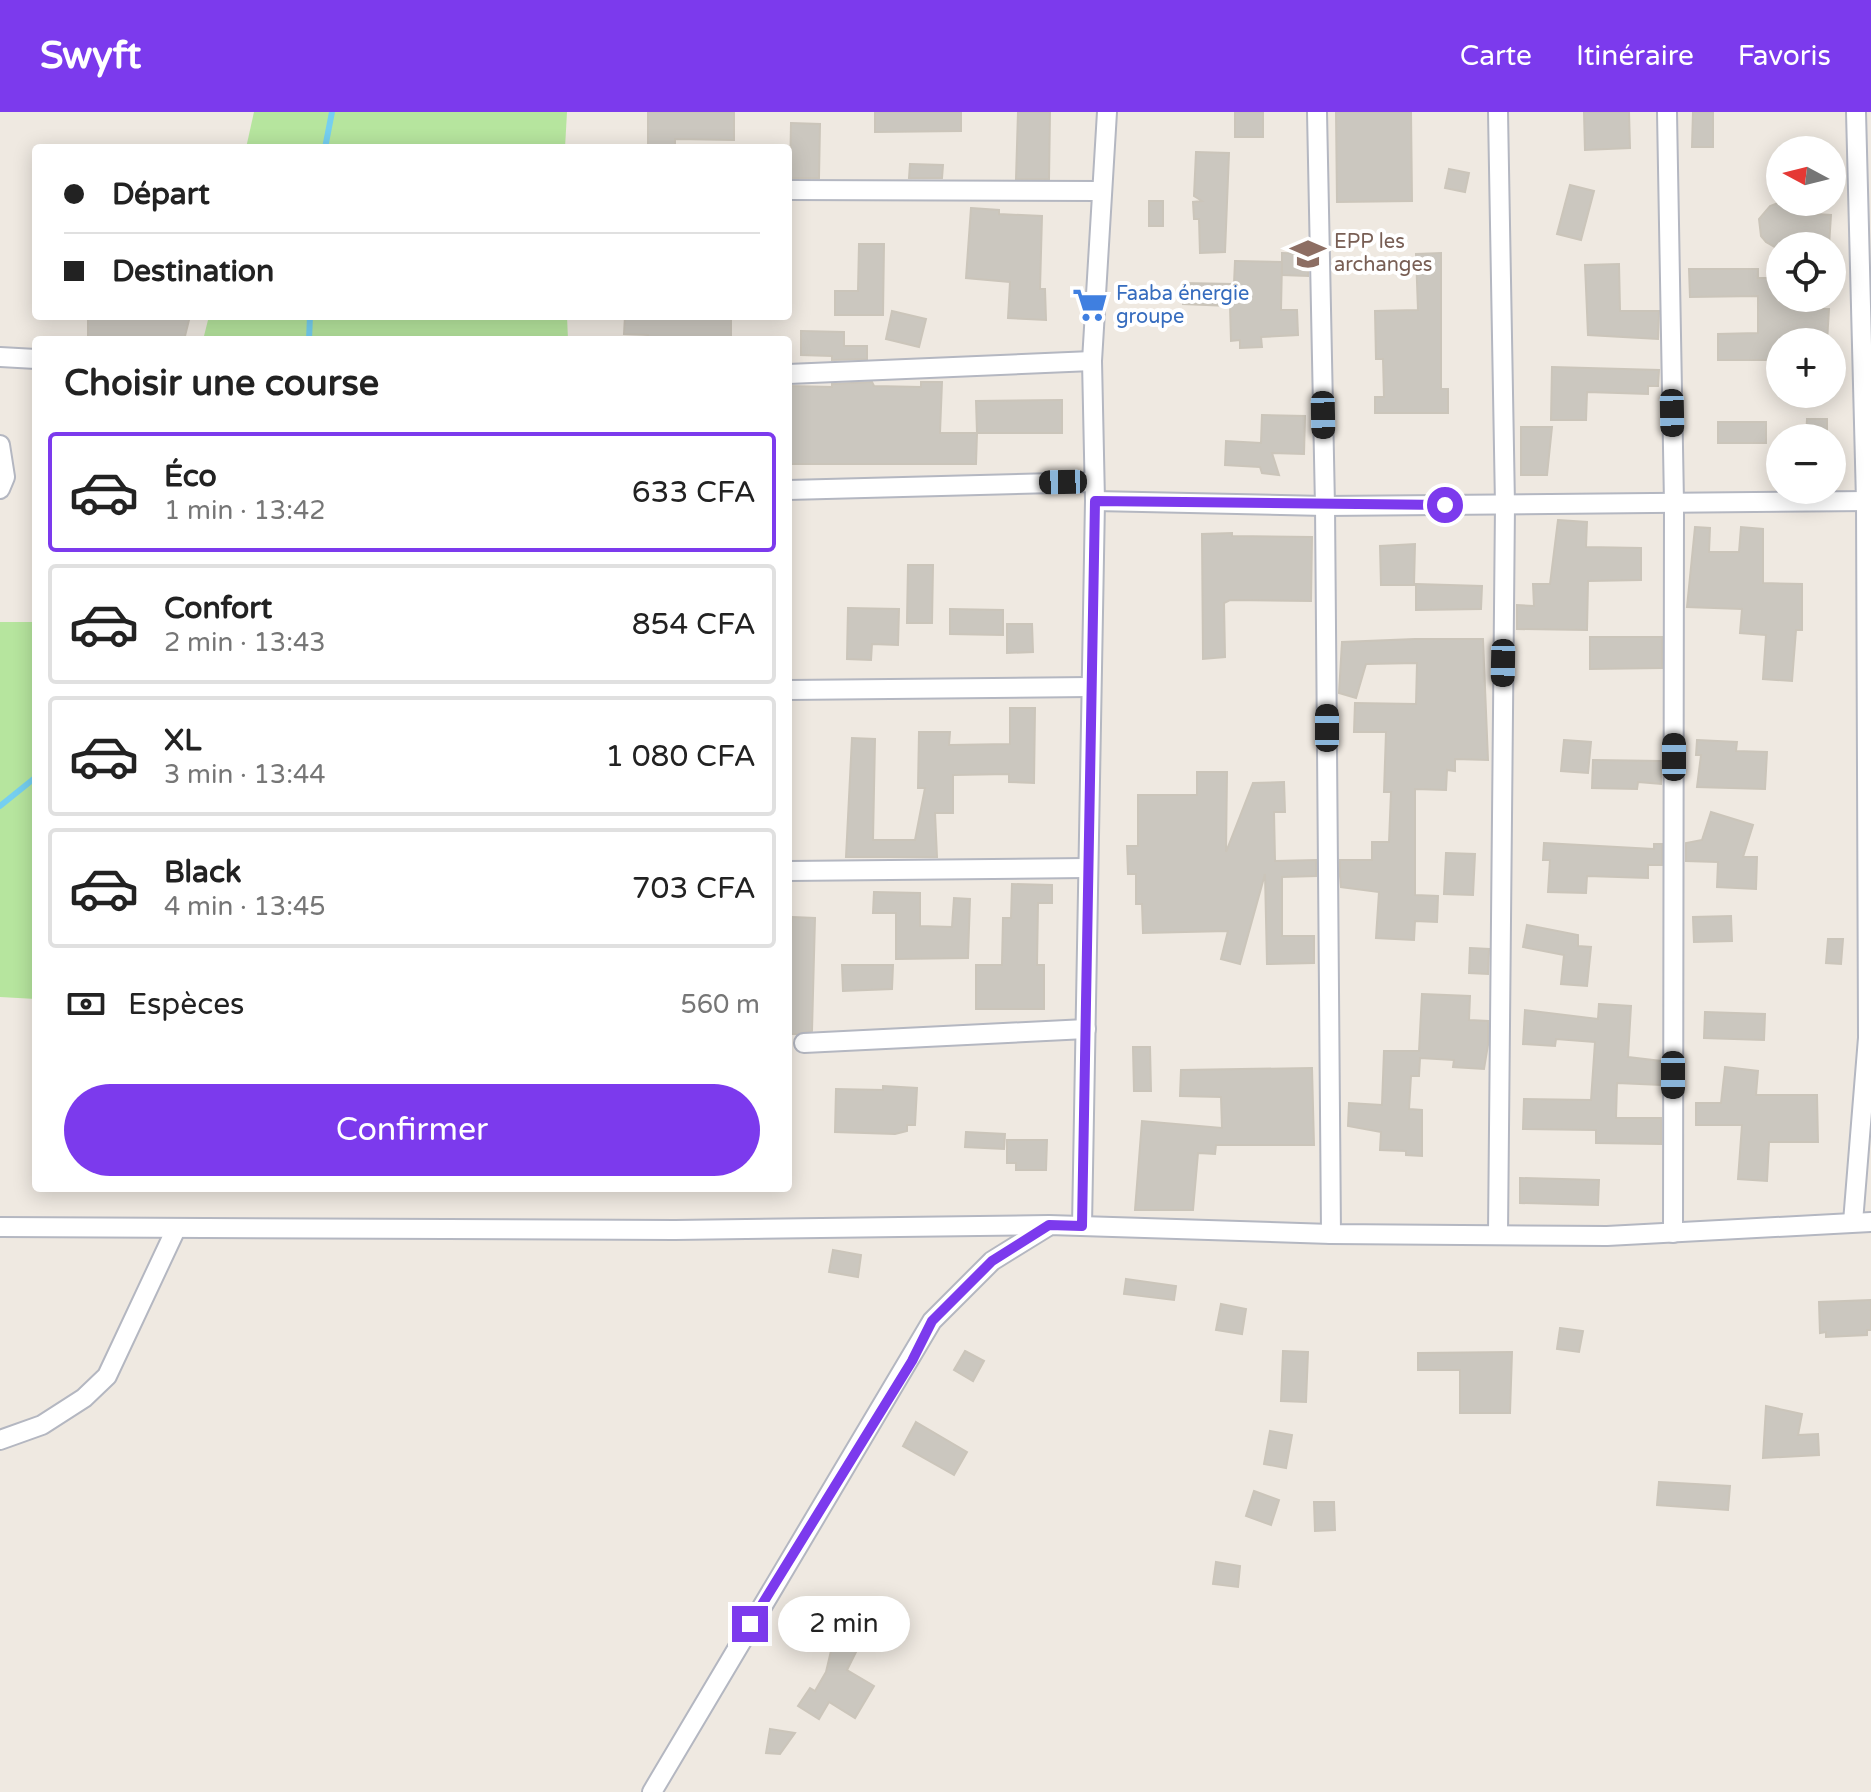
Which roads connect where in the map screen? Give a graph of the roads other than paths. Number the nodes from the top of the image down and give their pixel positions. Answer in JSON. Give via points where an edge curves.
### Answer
{"nodes":[{"id":1,"x":1107,"y":112,"type":"edge"},
{"id":2,"x":1317,"y":112,"type":"edge"},
{"id":3,"x":1498,"y":112,"type":"edge"},
{"id":4,"x":1667,"y":112,"type":"edge"},
{"id":5,"x":1856,"y":112,"type":"edge"},
{"id":6,"x":1864,"y":183,"type":"edge"},
{"id":7,"x":792,"y":190,"type":"edge"},
{"id":8,"x":1100,"y":191,"type":"junction"},
{"id":9,"x":1866,"y":342,"type":"edge"},
{"id":10,"x":0,"y":357,"type":"edge"},
{"id":11,"x":32,"y":359,"type":"edge"},
{"id":12,"x":1092,"y":361,"type":"junction"},
{"id":13,"x":792,"y":374,"type":"edge"},
{"id":14,"x":0,"y":445,"type":"edge"},
{"id":15,"x":0,"y":489,"type":"edge"},
{"id":16,"x":792,"y":490,"type":"edge"},
{"id":17,"x":1094,"y":491,"type":"junction"},
{"id":18,"x":1868,"y":501,"type":"edge"},
{"id":19,"x":1674,"y":503,"type":"junction"},
{"id":20,"x":1505,"y":505,"type":"junction"},
{"id":21,"x":1325,"y":506,"type":"junction"},
{"id":22,"x":1090,"y":687,"type":"junction"},
{"id":23,"x":792,"y":690,"type":"edge"},
{"id":24,"x":1869,"y":691,"type":"edge"},
{"id":25,"x":1869,"y":864,"type":"edge"},
{"id":26,"x":1086,"y":868,"type":"junction"},
{"id":27,"x":792,"y":871,"type":"edge"},
{"id":28,"x":1086,"y":1029,"type":"junction"},
{"id":29,"x":1870,"y":1038,"type":"edge"},
{"id":30,"x":804,"y":1043,"type":"dead end"},
{"id":31,"x":1862,"y":1222,"type":"edge"},
{"id":32,"x":1049,"y":1225,"type":"junction"},
{"id":33,"x":1082,"y":1226,"type":"junction"},
{"id":34,"x":0,"y":1227,"type":"edge"},
{"id":35,"x":175,"y":1231,"type":"junction"},
{"id":36,"x":1498,"y":1233,"type":"junction"},
{"id":37,"x":1673,"y":1233,"type":"junction"},
{"id":38,"x":1331,"y":1234,"type":"junction"},
{"id":39,"x":0,"y":1440,"type":"edge"},
{"id":40,"x":652,"y":1792,"type":"edge"}],
"edges":[{"from":1,"to":8,"type":"street"},
{"from":2,"to":21,"type":"street"},
{"from":3,"to":20,"type":"street"},
{"from":4,"to":19,"type":"street"},
{"from":5,"to":6,"type":"street"},
{"from":6,"to":9,"type":"street"},
{"from":7,"to":8,"type":"street"},
{"from":8,"to":12,"type":"street"},
{"from":9,"to":18,"type":"street"},
{"from":10,"to":11,"type":"street"},
{"from":12,"to":13,"type":"street"},
{"from":12,"to":17,"type":"street"},
{"from":14,"to":15,"type":"street","via":[[5,477]]},
{"from":16,"to":17,"type":"street"},
{"from":17,"to":21,"type":"street"},
{"from":17,"to":22,"type":"street"},
{"from":18,"to":19,"type":"street"},
{"from":18,"to":24,"type":"street"},
{"from":19,"to":20,"type":"street"},
{"from":19,"to":37,"type":"street"},
{"from":20,"to":21,"type":"street"},
{"from":20,"to":36,"type":"street"},
{"from":21,"to":38,"type":"street"},
{"from":22,"to":23,"type":"street"},
{"from":22,"to":26,"type":"street"},
{"from":24,"to":25,"type":"street"},
{"from":25,"to":29,"type":"street"},
{"from":26,"to":27,"type":"street"},
{"from":26,"to":28,"type":"street"},
{"from":28,"to":30,"type":"street"},
{"from":28,"to":33,"type":"street"},
{"from":29,"to":31,"type":"street"},
{"from":31,"to":37,"type":"street"},
{"from":32,"to":33,"type":"street"},
{"from":32,"to":35,"type":"street"},
{"from":32,"to":40,"type":"street","via":[[992,1261],[932,1321]]},
{"from":33,"to":38,"type":"street"},
{"from":34,"to":35,"type":"street"},
{"from":35,"to":39,"type":"street","via":[[107,1376],[42,1425]]},
{"from":36,"to":37,"type":"street"},
{"from":36,"to":38,"type":"street"}]}
